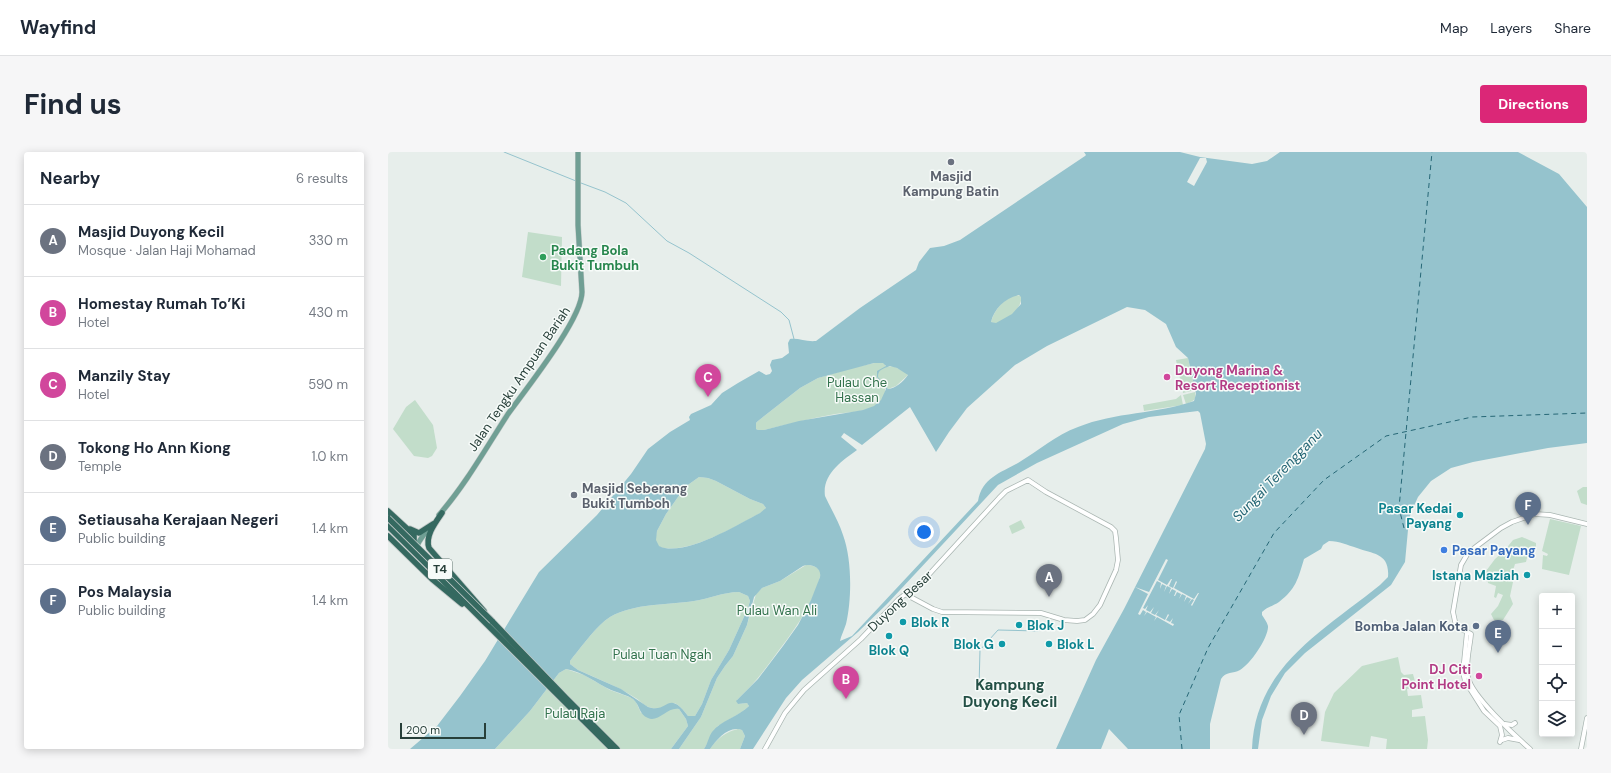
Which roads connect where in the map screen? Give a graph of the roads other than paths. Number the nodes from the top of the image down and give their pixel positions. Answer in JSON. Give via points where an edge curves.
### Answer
{"nodes":[{"id":1,"x":578,"y":152,"type":"edge"},
{"id":2,"x":388,"y":511,"type":"edge"},
{"id":3,"x":442,"y":513,"type":"junction"},
{"id":4,"x":388,"y":518,"type":"edge"},
{"id":5,"x":1585,"y":523,"type":"edge"},
{"id":6,"x":388,"y":524,"type":"edge"},
{"id":7,"x":432,"y":524,"type":"junction"},
{"id":8,"x":405,"y":526,"type":"junction"},
{"id":9,"x":388,"y":536,"type":"edge"},
{"id":10,"x":433,"y":553,"type":"junction"},
{"id":11,"x":424,"y":558,"type":"junction"},
{"id":12,"x":438,"y":576,"type":"junction"},
{"id":13,"x":905,"y":594,"type":"junction"},
{"id":14,"x":483,"y":620,"type":"junction"},
{"id":15,"x":490,"y":624,"type":"junction"},
{"id":16,"x":565,"y":700,"type":"junction"},
{"id":17,"x":1587,"y":718,"type":"edge"},
{"id":18,"x":1515,"y":723,"type":"dead end"},
{"id":19,"x":1502,"y":725,"type":"junction"},
{"id":20,"x":1519,"y":740,"type":"junction"},
{"id":21,"x":612,"y":749,"type":"edge"},
{"id":22,"x":617,"y":749,"type":"edge"},
{"id":23,"x":764,"y":749,"type":"edge"},
{"id":24,"x":1530,"y":749,"type":"edge"},
{"id":25,"x":1581,"y":749,"type":"edge"}],
"edges":[{"from":1,"to":3,"type":"main road","name":"Jalan Tengku Ampuan Bariah","via":[[581,303],[573,320]]},
{"from":2,"to":8,"type":"highway"},
{"from":3,"to":7,"type":"main road","name":"Jalan Tengku Ampuan Bariah"},
{"from":3,"to":10,"type":"highway","via":[[428,536],[428,544]]},
{"from":4,"to":15,"type":"highway","number":"T4","bridge":true},
{"from":5,"to":19,"type":"street","via":[[1535,514],[1501,528],[1468,553],[1461,565],[1453,612],[1456,626],[1469,633],[1468,680]]},
{"from":6,"to":8,"type":"highway","via":[[412,543],[415,540],[414,536]]},
{"from":6,"to":12,"type":"highway","number":"T4"},
{"from":7,"to":8,"type":"highway","via":[[420,533]]},
{"from":7,"to":11,"type":"main road","name":"Jalan Tengku Ampuan Bariah","via":[[416,548]]},
{"from":9,"to":14,"type":"highway","via":[[433,580]]},
{"from":10,"to":11,"type":"highway","via":[[426,552]]},
{"from":10,"to":15,"type":"highway","via":[[477,601]]},
{"from":11,"to":12,"type":"highway"},
{"from":12,"to":14,"type":"highway","number":"T4"},
{"from":13,"to":13,"type":"street","name":"Duyong Besar","via":[[923,581],[1006,491],[1028,480],[1115,531],[1118,560],[1116,570],[1103,599],[1093,614],[1085,620],[1057,618],[1041,613],[942,612]]},
{"from":13,"to":23,"type":"street","name":"Duyong Besar","via":[[861,639],[804,690],[785,714]]},
{"from":14,"to":15,"type":"highway","number":"T4"},
{"from":15,"to":16,"type":"highway","number":"T4"},
{"from":16,"to":21,"type":"highway","number":"T4"},
{"from":16,"to":22,"type":"highway","number":"T4"},
{"from":17,"to":25,"type":"street"},
{"from":18,"to":19,"type":"street"},
{"from":19,"to":20,"type":"street","via":[[1510,729]]},
{"from":19,"to":20,"type":"street","via":[[1501,741],[1508,738]]},
{"from":20,"to":24,"type":"street"}]}
